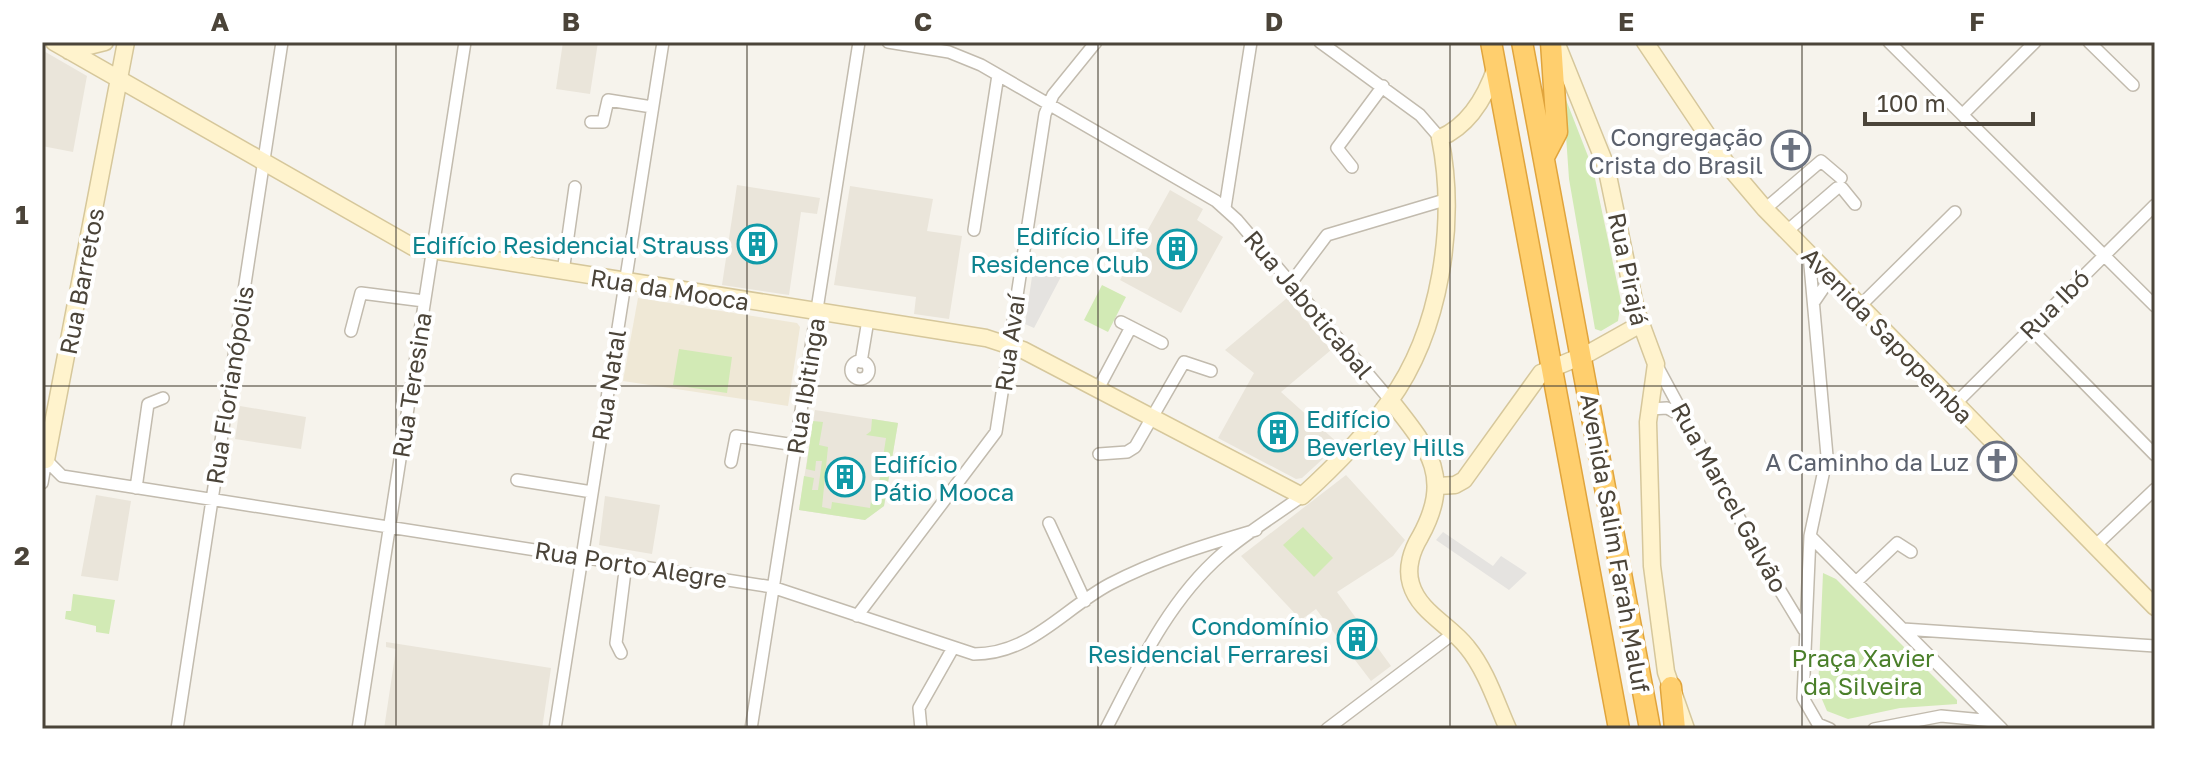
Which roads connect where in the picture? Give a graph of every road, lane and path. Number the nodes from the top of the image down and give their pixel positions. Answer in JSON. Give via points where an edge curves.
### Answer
{"nodes":[{"id":1,"x":54,"y":42,"type":"edge"},
{"id":2,"x":105,"y":42,"type":"edge"},
{"id":3,"x":126,"y":42,"type":"edge"},
{"id":4,"x":282,"y":42,"type":"edge"},
{"id":5,"x":465,"y":42,"type":"edge"},
{"id":6,"x":663,"y":42,"type":"edge"},
{"id":7,"x":859,"y":42,"type":"edge"},
{"id":8,"x":888,"y":42,"type":"edge"},
{"id":9,"x":1096,"y":42,"type":"edge"},
{"id":10,"x":1251,"y":42,"type":"edge"},
{"id":11,"x":1320,"y":42,"type":"edge"},
{"id":12,"x":1491,"y":42,"type":"edge"},
{"id":13,"x":1522,"y":42,"type":"edge"},
{"id":14,"x":1553,"y":42,"type":"edge"},
{"id":15,"x":1645,"y":42,"type":"edge"},
{"id":16,"x":1889,"y":42,"type":"edge"},
{"id":17,"x":2035,"y":42,"type":"edge"},
{"id":18,"x":2089,"y":42,"type":"edge"},
{"id":19,"x":69,"y":51,"type":"junction"},
{"id":20,"x":1496,"y":67,"type":"junction"},
{"id":21,"x":998,"y":75,"type":"junction"},
{"id":22,"x":121,"y":80,"type":"junction"},
{"id":23,"x":2133,"y":85,"type":"dead end"},
{"id":24,"x":1383,"y":86,"type":"junction"},
{"id":25,"x":1048,"y":105,"type":"junction"},
{"id":26,"x":652,"y":107,"type":"junction"},
{"id":27,"x":1963,"y":114,"type":"junction"},
{"id":28,"x":591,"y":122,"type":"dead end"},
{"id":29,"x":1440,"y":138,"type":"junction"},
{"id":30,"x":1544,"y":157,"type":"junction"},
{"id":31,"x":264,"y":162,"type":"junction"},
{"id":32,"x":1352,"y":167,"type":"dead end"},
{"id":33,"x":1841,"y":178,"type":"dead end"},
{"id":34,"x":575,"y":187,"type":"dead end"},
{"id":35,"x":1448,"y":199,"type":"junction"},
{"id":36,"x":1855,"y":204,"type":"dead end"},
{"id":37,"x":2155,"y":205,"type":"edge"},
{"id":38,"x":1225,"y":208,"type":"junction"},
{"id":39,"x":1765,"y":209,"type":"junction"},
{"id":40,"x":1955,"y":212,"type":"dead end"},
{"id":41,"x":974,"y":230,"type":"dead end"},
{"id":42,"x":1787,"y":231,"type":"junction"},
{"id":43,"x":432,"y":252,"type":"junction"},
{"id":44,"x":1809,"y":254,"type":"junction"},
{"id":45,"x":2104,"y":254,"type":"junction"},
{"id":46,"x":563,"y":272,"type":"junction"},
{"id":47,"x":1831,"y":277,"type":"junction"},
{"id":48,"x":624,"y":282,"type":"junction"},
{"id":49,"x":1291,"y":283,"type":"junction"},
{"id":50,"x":424,"y":301,"type":"junction"},
{"id":51,"x":1814,"y":302,"type":"junction"},
{"id":52,"x":1860,"y":306,"type":"junction"},
{"id":53,"x":2155,"y":306,"type":"edge"},
{"id":54,"x":817,"y":312,"type":"junction"},
{"id":55,"x":868,"y":320,"type":"junction"},
{"id":56,"x":1639,"y":325,"type":"junction"},
{"id":57,"x":2030,"y":328,"type":"junction"},
{"id":58,"x":351,"y":331,"type":"dead end"},
{"id":59,"x":1162,"y":343,"type":"dead end"},
{"id":60,"x":1009,"y":345,"type":"junction"},
{"id":61,"x":1582,"y":356,"type":"junction"},
{"id":62,"x":861,"y":362,"type":"dead end"},
{"id":63,"x":1656,"y":364,"type":"junction"},
{"id":64,"x":1551,"y":367,"type":"junction"},
{"id":65,"x":1211,"y":371,"type":"dead end"},
{"id":66,"x":1098,"y":389,"type":"junction"},
{"id":67,"x":163,"y":398,"type":"dead end"},
{"id":68,"x":1391,"y":401,"type":"junction"},
{"id":69,"x":1955,"y":404,"type":"junction"},
{"id":70,"x":1650,"y":409,"type":"junction"},
{"id":71,"x":1153,"y":418,"type":"junction"},
{"id":72,"x":1687,"y":418,"type":"junction"},
{"id":73,"x":795,"y":445,"type":"junction"},
{"id":74,"x":1099,"y":454,"type":"dead end"},
{"id":75,"x":2155,"y":455,"type":"edge"},
{"id":76,"x":44,"y":459,"type":"edge"},
{"id":77,"x":731,"y":462,"type":"dead end"},
{"id":78,"x":517,"y":480,"type":"dead end"},
{"id":79,"x":42,"y":483,"type":"edge"},
{"id":80,"x":1438,"y":486,"type":"junction"},
{"id":81,"x":136,"y":488,"type":"junction"},
{"id":82,"x":2155,"y":489,"type":"edge"},
{"id":83,"x":592,"y":492,"type":"junction"},
{"id":84,"x":1302,"y":496,"type":"junction"},
{"id":85,"x":211,"y":500,"type":"junction"},
{"id":86,"x":1049,"y":523,"type":"dead end"},
{"id":87,"x":390,"y":527,"type":"junction"},
{"id":88,"x":1256,"y":530,"type":"junction"},
{"id":89,"x":1810,"y":536,"type":"junction"},
{"id":90,"x":2095,"y":546,"type":"junction"},
{"id":91,"x":1188,"y":550,"type":"junction"},
{"id":92,"x":1911,"y":552,"type":"dead end"},
{"id":93,"x":582,"y":556,"type":"junction"},
{"id":94,"x":626,"y":563,"type":"junction"},
{"id":95,"x":1204,"y":573,"type":"junction"},
{"id":96,"x":1856,"y":582,"type":"junction"},
{"id":97,"x":772,"y":587,"type":"junction"},
{"id":98,"x":1085,"y":601,"type":"junction"},
{"id":99,"x":2155,"y":607,"type":"edge"},
{"id":100,"x":857,"y":616,"type":"junction"},
{"id":101,"x":1903,"y":629,"type":"junction"},
{"id":102,"x":1805,"y":630,"type":"junction"},
{"id":103,"x":1454,"y":633,"type":"junction"},
{"id":104,"x":2155,"y":646,"type":"edge"},
{"id":105,"x":953,"y":648,"type":"junction"},
{"id":106,"x":621,"y":653,"type":"dead end"},
{"id":107,"x":1671,"y":687,"type":"junction"},
{"id":108,"x":1998,"y":725,"type":"edge"},
{"id":109,"x":177,"y":729,"type":"edge"},
{"id":110,"x":358,"y":729,"type":"edge"},
{"id":111,"x":555,"y":729,"type":"edge"},
{"id":112,"x":751,"y":729,"type":"edge"},
{"id":113,"x":921,"y":729,"type":"edge"},
{"id":114,"x":1106,"y":729,"type":"edge"},
{"id":115,"x":1327,"y":729,"type":"edge"},
{"id":116,"x":1508,"y":729,"type":"edge"},
{"id":117,"x":1619,"y":729,"type":"edge"},
{"id":118,"x":1650,"y":729,"type":"edge"},
{"id":119,"x":1675,"y":729,"type":"edge"},
{"id":120,"x":1686,"y":729,"type":"edge"},
{"id":121,"x":1830,"y":729,"type":"edge"},
{"id":122,"x":1874,"y":729,"type":"edge"}],
"edges":[{"from":1,"to":19,"type":"main road","name":"Rua da Mooca"},
{"from":2,"to":19,"type":"main road"},
{"from":3,"to":22,"type":"main road","name":"Rua Barretos"},
{"from":4,"to":31,"type":"street","name":"Rua Florianópolis"},
{"from":5,"to":43,"type":"street","name":"Rua Teresina"},
{"from":6,"to":26,"type":"street","name":"Rua Natal"},
{"from":7,"to":54,"type":"street","name":"Rua Ibitinga"},
{"from":8,"to":21,"type":"street","name":"Rua Jaboticabal","via":[[949,52]]},
{"from":9,"to":25,"type":"street","name":"Rua Avaí"},
{"from":10,"to":38,"type":"street"},
{"from":11,"to":24,"type":"street"},
{"from":12,"to":20,"type":"highway","name":"Avenida Salim Farah Maluf"},
{"from":13,"to":30,"type":"highway","name":"Avenida Salim Farah Maluf"},
{"from":14,"to":30,"type":"highway","via":[[1557,132]]},
{"from":14,"to":56,"type":"main road","name":"Rua Pirajá","via":[[1606,166]]},
{"from":15,"to":39,"type":"main road","name":"Avenida Sapopemba","via":[[1726,163]]},
{"from":16,"to":27,"type":"street"},
{"from":17,"to":27,"type":"street"},
{"from":18,"to":23,"type":"street"},
{"from":19,"to":22,"type":"main road","name":"Rua da Mooca"},
{"from":20,"to":29,"type":"main road","via":[[1469,117]]},
{"from":20,"to":64,"type":"highway","name":"Avenida Salim Farah Maluf"},
{"from":21,"to":25,"type":"street","name":"Rua Jaboticabal"},
{"from":21,"to":41,"type":"street"},
{"from":22,"to":31,"type":"main road","name":"Rua da Mooca"},
{"from":22,"to":76,"type":"main road","name":"Rua Barretos"},
{"from":24,"to":29,"type":"street"},
{"from":24,"to":32,"type":"street","via":[[1337,148]]},
{"from":25,"to":38,"type":"street","name":"Rua Jaboticabal"},
{"from":25,"to":60,"type":"street","name":"Rua Avaí"},
{"from":26,"to":28,"type":"street","via":[[608,100],[603,122]]},
{"from":26,"to":48,"type":"street","name":"Rua Natal"},
{"from":27,"to":45,"type":"street"},
{"from":29,"to":35,"type":"main road"},
{"from":30,"to":61,"type":"highway","name":"Avenida Salim Farah Maluf"},
{"from":31,"to":43,"type":"main road","name":"Rua da Mooca","via":[[409,245]]},
{"from":31,"to":85,"type":"street","name":"Rua Florianópolis"},
{"from":33,"to":39,"type":"street","via":[[1821,161]]},
{"from":34,"to":46,"type":"street"},
{"from":35,"to":49,"type":"street","via":[[1327,235]]},
{"from":35,"to":68,"type":"main road","via":[[1437,290]]},
{"from":36,"to":42,"type":"street","via":[[1837,188]]},
{"from":37,"to":45,"type":"street","name":"Rua Ibó"},
{"from":38,"to":49,"type":"street","name":"Rua Jaboticabal"},
{"from":39,"to":42,"type":"main road","name":"Avenida Sapopemba"},
{"from":40,"to":52,"type":"street"},
{"from":42,"to":44,"type":"main road","name":"Avenida Sapopemba"},
{"from":43,"to":46,"type":"main road","name":"Rua da Mooca"},
{"from":43,"to":50,"type":"street","name":"Rua Teresina"},
{"from":44,"to":47,"type":"main road","name":"Avenida Sapopemba"},
{"from":44,"to":51,"type":"street"},
{"from":45,"to":53,"type":"street"},
{"from":45,"to":57,"type":"street","name":"Rua Ibó"},
{"from":46,"to":48,"type":"main road","name":"Rua da Mooca"},
{"from":47,"to":51,"type":"street"},
{"from":47,"to":52,"type":"main road","name":"Avenida Sapopemba"},
{"from":48,"to":54,"type":"main road","name":"Rua da Mooca"},
{"from":48,"to":83,"type":"street","name":"Rua Natal"},
{"from":49,"to":68,"type":"street","name":"Rua Jaboticabal"},
{"from":50,"to":58,"type":"street","via":[[361,293]]},
{"from":50,"to":87,"type":"street","name":"Rua Teresina"},
{"from":51,"to":89,"type":"street","via":[[1827,456]]},
{"from":52,"to":69,"type":"main road","name":"Avenida Sapopemba"},
{"from":54,"to":55,"type":"main road","name":"Rua da Mooca"},
{"from":54,"to":73,"type":"street","name":"Rua Ibitinga"},
{"from":55,"to":60,"type":"main road","name":"Rua da Mooca"},
{"from":55,"to":62,"type":"street"},
{"from":56,"to":61,"type":"main road"},
{"from":56,"to":63,"type":"main road","name":"Rua Pirajá"},
{"from":57,"to":69,"type":"street","name":"Rua Ibó"},
{"from":57,"to":75,"type":"street"},
{"from":59,"to":66,"type":"street","via":[[1126,324]]},
{"from":60,"to":66,"type":"main road","name":"Rua da Mooca"},
{"from":60,"to":100,"type":"street","name":"Rua Avaí","via":[[991,442]]},
{"from":61,"to":64,"type":"main road"},
{"from":61,"to":118,"type":"highway","name":"Avenida Salim Farah Maluf"},
{"from":63,"to":70,"type":"main road"},
{"from":63,"to":72,"type":"street","name":"Rua Marcel Galvão"},
{"from":64,"to":80,"type":"main road","via":[[1538,376],[1464,480]]},
{"from":64,"to":117,"type":"highway","name":"Avenida Salim Farah Maluf"},
{"from":65,"to":71,"type":"street","via":[[1184,362]]},
{"from":66,"to":71,"type":"main road","name":"Rua da Mooca"},
{"from":67,"to":81,"type":"street","via":[[148,404]]},
{"from":68,"to":80,"type":"main road","name":"Rua Jaboticabal","via":[[1425,446]]},
{"from":68,"to":84,"type":"main road"},
{"from":69,"to":90,"type":"main road","name":"Avenida Sapopemba"},
{"from":70,"to":72,"type":"street","via":[[1667,408]]},
{"from":70,"to":107,"type":"main road","via":[[1652,566]]},
{"from":71,"to":74,"type":"street","via":[[1130,451]]},
{"from":71,"to":84,"type":"main road","name":"Rua da Mooca"},
{"from":72,"to":102,"type":"street","name":"Rua Marcel Galvão"},
{"from":73,"to":77,"type":"street","via":[[736,436]]},
{"from":73,"to":97,"type":"street","name":"Rua Ibitinga"},
{"from":76,"to":79,"type":"street","name":"Rua Barretos"},
{"from":76,"to":81,"type":"street","name":"Rua Porto Alegre","via":[[62,476]]},
{"from":78,"to":83,"type":"street"},
{"from":80,"to":103,"type":"main road","via":[[1410,561],[1409,580],[1416,598]]},
{"from":81,"to":85,"type":"street","name":"Rua Porto Alegre"},
{"from":82,"to":90,"type":"street"},
{"from":83,"to":93,"type":"street","name":"Rua Natal"},
{"from":84,"to":88,"type":"street"},
{"from":85,"to":87,"type":"street","name":"Rua Porto Alegre"},
{"from":85,"to":109,"type":"street","name":"Rua Florianópolis"},
{"from":86,"to":98,"type":"street"},
{"from":87,"to":93,"type":"street","name":"Rua Porto Alegre"},
{"from":87,"to":110,"type":"street","name":"Rua Teresina"},
{"from":88,"to":91,"type":"street","name":"Rua Porto Alegre"},
{"from":88,"to":95,"type":"street"},
{"from":89,"to":96,"type":"street"},
{"from":89,"to":102,"type":"street"},
{"from":90,"to":99,"type":"main road","name":"Avenida Sapopemba"},
{"from":91,"to":95,"type":"street"},
{"from":91,"to":98,"type":"street","name":"Rua Porto Alegre"},
{"from":92,"to":96,"type":"street","via":[[1897,543]]},
{"from":93,"to":94,"type":"street","name":"Rua Porto Alegre"},
{"from":93,"to":111,"type":"street","name":"Rua Natal"},
{"from":94,"to":97,"type":"street","name":"Rua Porto Alegre"},
{"from":94,"to":106,"type":"street","via":[[616,643]]},
{"from":95,"to":114,"type":"street","via":[[1153,639]]},
{"from":96,"to":101,"type":"street"},
{"from":97,"to":100,"type":"street","name":"Rua Porto Alegre"},
{"from":97,"to":112,"type":"street","name":"Rua Ibitinga"},
{"from":98,"to":105,"type":"street","name":"Rua Porto Alegre","via":[[1015,648],[974,654]]},
{"from":100,"to":105,"type":"street","name":"Rua Porto Alegre"},
{"from":101,"to":104,"type":"street"},
{"from":101,"to":108,"type":"street"},
{"from":102,"to":121,"type":"street","via":[[1803,698],[1808,713]]},
{"from":103,"to":115,"type":"street"},
{"from":103,"to":116,"type":"main road","via":[[1476,659]]},
{"from":105,"to":113,"type":"street","via":[[919,708]]},
{"from":107,"to":119,"type":"highway"},
{"from":107,"to":120,"type":"main road"},
{"from":108,"to":122,"type":"street","via":[[1941,716]]}]}
